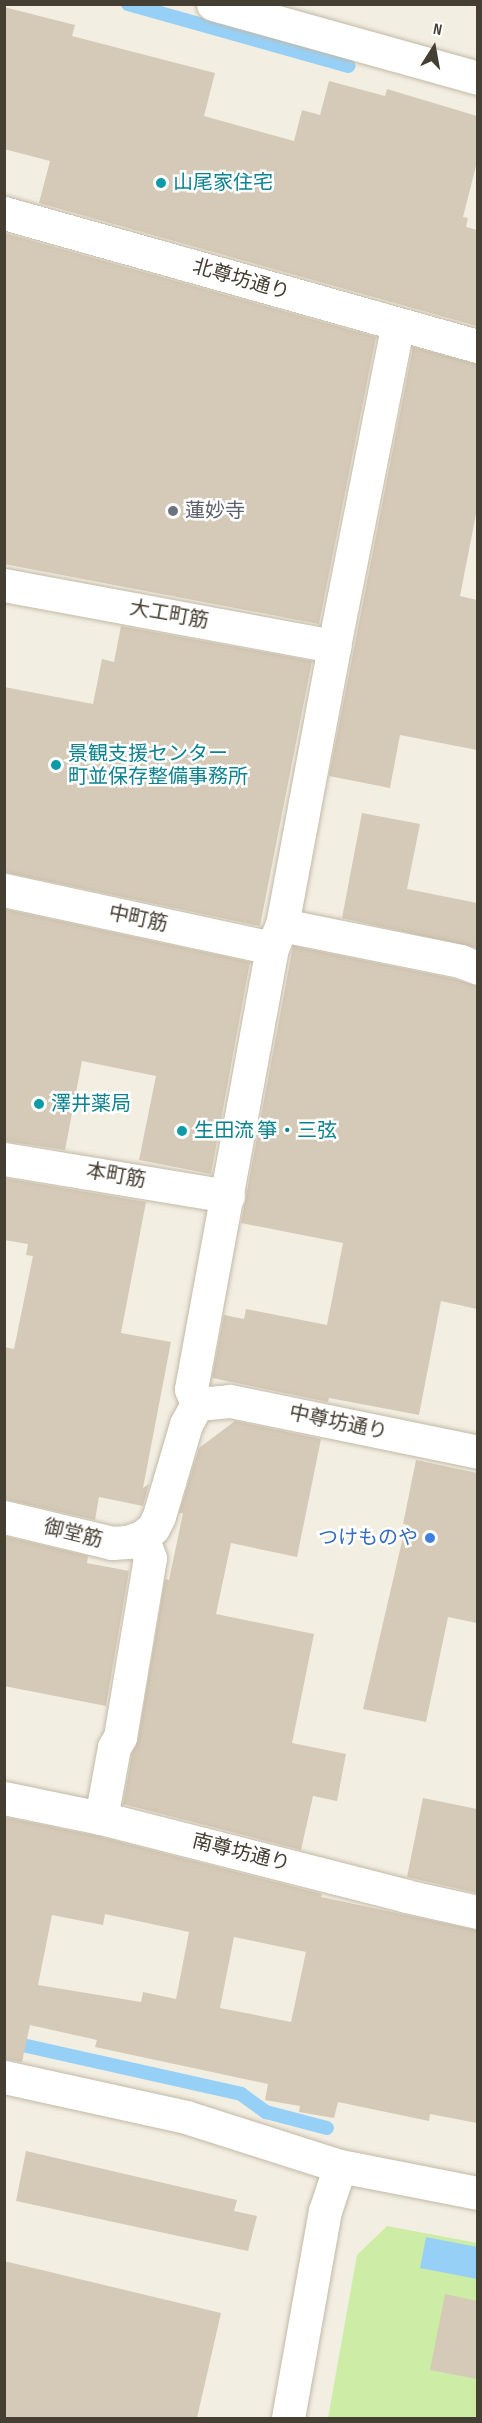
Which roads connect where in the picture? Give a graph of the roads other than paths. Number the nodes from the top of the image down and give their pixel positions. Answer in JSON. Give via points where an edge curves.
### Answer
{"nodes":[{"id":1,"x":213,"y":4,"type":"edge"},
{"id":2,"x":477,"y":78,"type":"edge"},
{"id":3,"x":4,"y":213,"type":"edge"},
{"id":4,"x":398,"y":324,"type":"junction"},
{"id":5,"x":477,"y":346,"type":"edge"},
{"id":6,"x":4,"y":585,"type":"edge"},
{"id":7,"x":333,"y":646,"type":"junction"},
{"id":8,"x":4,"y":890,"type":"edge"},
{"id":9,"x":277,"y":937,"type":"junction"},
{"id":10,"x":477,"y":968,"type":"edge"},
{"id":11,"x":4,"y":1159,"type":"edge"},
{"id":12,"x":228,"y":1196,"type":"junction"},
{"id":13,"x":197,"y":1404,"type":"junction"},
{"id":14,"x":477,"y":1452,"type":"edge"},
{"id":15,"x":4,"y":1517,"type":"edge"},
{"id":16,"x":141,"y":1537,"type":"junction"},
{"id":17,"x":4,"y":1798,"type":"edge"},
{"id":18,"x":100,"y":1818,"type":"junction"},
{"id":19,"x":477,"y":1912,"type":"edge"},
{"id":20,"x":4,"y":2078,"type":"edge"},
{"id":21,"x":340,"y":2166,"type":"junction"},
{"id":22,"x":477,"y":2193,"type":"edge"},
{"id":23,"x":288,"y":2418,"type":"edge"}],
"edges":[{"from":1,"to":2,"type":"street"},
{"from":3,"to":4,"type":"street","name":"北尊坊通り"},
{"from":4,"to":5,"type":"street","name":"北尊坊通り"},
{"from":4,"to":7,"type":"street"},
{"from":6,"to":7,"type":"street","name":"大工町筋"},
{"from":7,"to":9,"type":"street"},
{"from":8,"to":9,"type":"street","name":"中町筋"},
{"from":9,"to":10,"type":"street","name":"中町筋","via":[[460,961]]},
{"from":9,"to":12,"type":"street"},
{"from":11,"to":12,"type":"street","name":"本町筋"},
{"from":12,"to":13,"type":"street","via":[[191,1389]]},
{"from":13,"to":14,"type":"street","name":"中尊坊通り","via":[[230,1401]]},
{"from":13,"to":16,"type":"street","via":[[186,1424],[159,1516],[153,1528]]},
{"from":15,"to":16,"type":"street","name":"御堂筋","via":[[112,1543]]},
{"from":16,"to":18,"type":"street","via":[[150,1558],[120,1737],[114,1747]]},
{"from":17,"to":18,"type":"street","name":"南尊坊通り"},
{"from":18,"to":19,"type":"street","name":"南尊坊通り"},
{"from":20,"to":21,"type":"street","via":[[186,2117]]},
{"from":21,"to":22,"type":"street"},
{"from":21,"to":23,"type":"street","via":[[325,2211]]}]}
